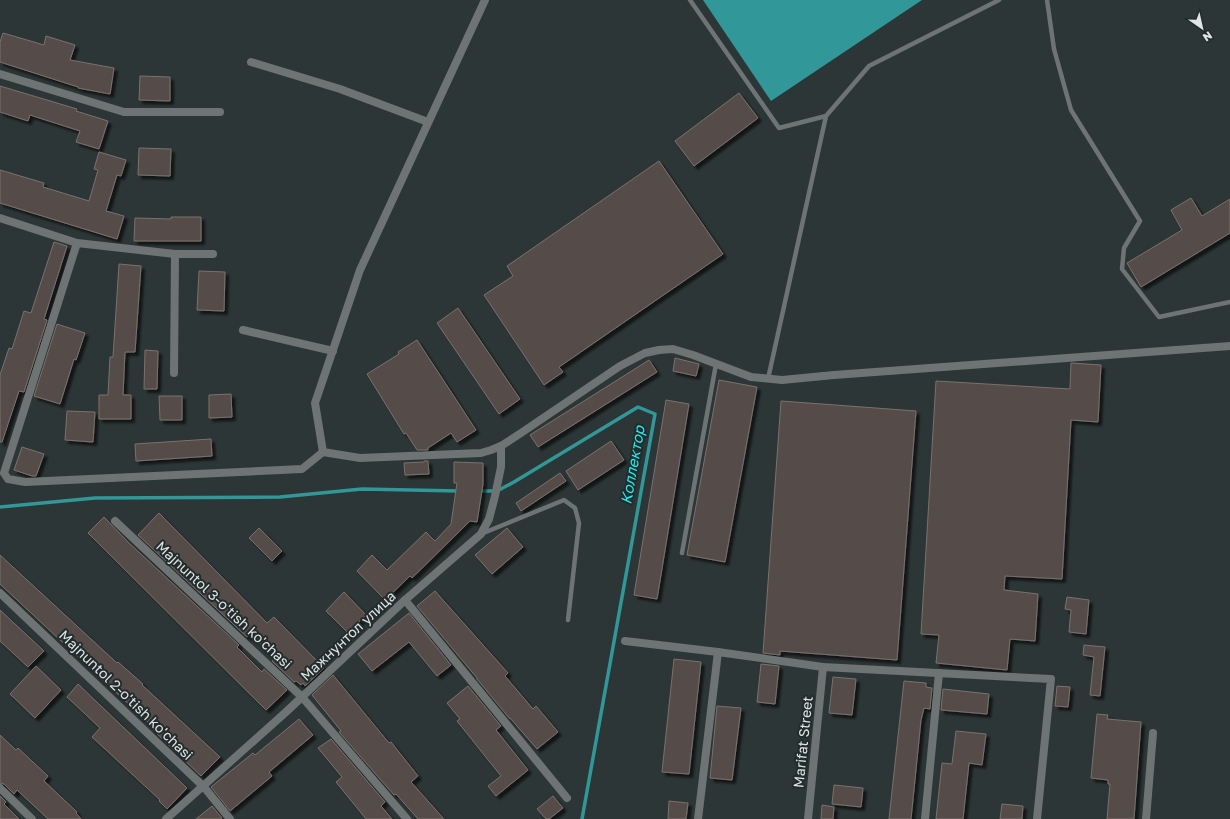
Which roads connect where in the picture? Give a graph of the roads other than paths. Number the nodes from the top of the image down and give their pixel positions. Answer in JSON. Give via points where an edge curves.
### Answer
{"nodes":[{"id":1,"x":485,"y":0,"type":"edge"},
{"id":2,"x":690,"y":0,"type":"edge"},
{"id":3,"x":999,"y":0,"type":"edge"},
{"id":4,"x":1047,"y":0,"type":"edge"},
{"id":5,"x":251,"y":62,"type":"dead end"},
{"id":6,"x":0,"y":74,"type":"edge"},
{"id":7,"x":220,"y":112,"type":"dead end"},
{"id":8,"x":826,"y":116,"type":"junction"},
{"id":9,"x":428,"y":122,"type":"junction"},
{"id":10,"x":0,"y":218,"type":"edge"},
{"id":11,"x":77,"y":243,"type":"junction"},
{"id":12,"x":175,"y":254,"type":"junction"},
{"id":13,"x":213,"y":254,"type":"dead end"},
{"id":14,"x":1230,"y":302,"type":"edge"},
{"id":15,"x":243,"y":330,"type":"dead end"},
{"id":16,"x":1230,"y":346,"type":"edge"},
{"id":17,"x":333,"y":351,"type":"junction"},
{"id":18,"x":716,"y":364,"type":"junction"},
{"id":19,"x":174,"y":373,"type":"dead end"},
{"id":20,"x":768,"y":379,"type":"junction"},
{"id":21,"x":501,"y":446,"type":"junction"},
{"id":22,"x":323,"y":452,"type":"junction"},
{"id":23,"x":115,"y":521,"type":"dead end"},
{"id":24,"x":481,"y":534,"type":"junction"},
{"id":25,"x":682,"y":553,"type":"dead end"},
{"id":26,"x":0,"y":593,"type":"edge"},
{"id":27,"x":405,"y":600,"type":"junction"},
{"id":28,"x":568,"y":620,"type":"dead end"},
{"id":29,"x":625,"y":641,"type":"dead end"},
{"id":30,"x":718,"y":652,"type":"junction"},
{"id":31,"x":823,"y":667,"type":"junction"},
{"id":32,"x":939,"y":673,"type":"junction"},
{"id":33,"x":302,"y":697,"type":"junction"},
{"id":34,"x":1153,"y":732,"type":"dead end"},
{"id":35,"x":204,"y":787,"type":"junction"},
{"id":36,"x":0,"y":788,"type":"edge"},
{"id":37,"x":567,"y":798,"type":"dead end"},
{"id":38,"x":32,"y":819,"type":"edge"},
{"id":39,"x":166,"y":819,"type":"edge"},
{"id":40,"x":230,"y":819,"type":"edge"},
{"id":41,"x":407,"y":819,"type":"edge"},
{"id":42,"x":698,"y":819,"type":"edge"},
{"id":43,"x":808,"y":819,"type":"edge"},
{"id":44,"x":925,"y":819,"type":"edge"},
{"id":45,"x":1037,"y":819,"type":"edge"},
{"id":46,"x":1146,"y":819,"type":"edge"}],
"edges":[{"from":1,"to":9,"type":"street"},
{"from":2,"to":8,"type":"lane","via":[[779,128]]},
{"from":3,"to":8,"type":"lane","via":[[868,66]]},
{"from":4,"to":14,"type":"lane","via":[[1054,49],[1071,110],[1140,221],[1124,248],[1122,269],[1159,317]]},
{"from":5,"to":9,"type":"street","via":[[340,89]]},
{"from":6,"to":7,"type":"street","via":[[124,112]]},
{"from":8,"to":20,"type":"lane"},
{"from":9,"to":17,"type":"street","via":[[360,270]]},
{"from":10,"to":11,"type":"street"},
{"from":11,"to":12,"type":"street"},
{"from":11,"to":22,"type":"street","via":[[4,473],[8,479],[25,482],[302,469]]},
{"from":12,"to":13,"type":"street"},
{"from":12,"to":19,"type":"street"},
{"from":15,"to":17,"type":"street"},
{"from":16,"to":20,"type":"street"},
{"from":17,"to":22,"type":"street","via":[[315,403]]},
{"from":18,"to":20,"type":"street","via":[[750,377]]},
{"from":18,"to":21,"type":"street","via":[[673,349],[645,353],[620,366]]},
{"from":18,"to":25,"type":"lane"},
{"from":21,"to":22,"type":"street","via":[[481,453],[360,458]]},
{"from":21,"to":24,"type":"street","name":"Мажнунтол улица","via":[[501,467],[495,496],[489,519]]},
{"from":23,"to":33,"type":"street","name":"Majnuntol 3-o'tish ko'chasi"},
{"from":24,"to":27,"type":"street","name":"Мажнунтол улица"},
{"from":24,"to":28,"type":"lane","via":[[564,500],[574,508],[579,523]]},
{"from":26,"to":35,"type":"street","name":"Majnuntol 2-o'tish ko'chasi"},
{"from":27,"to":33,"type":"street","name":"Мажнунтол улица"},
{"from":27,"to":37,"type":"street"},
{"from":29,"to":30,"type":"street"},
{"from":30,"to":31,"type":"street"},
{"from":30,"to":42,"type":"street"},
{"from":31,"to":32,"type":"street"},
{"from":31,"to":43,"type":"street","name":"Marifat Street"},
{"from":32,"to":44,"type":"street"},
{"from":32,"to":45,"type":"street","via":[[1051,679]]},
{"from":33,"to":35,"type":"street","name":"Мажнунтол улица"},
{"from":33,"to":41,"type":"street","name":"Majnuntol 3-o'tish ko'chasi"},
{"from":34,"to":46,"type":"street"},
{"from":35,"to":39,"type":"street","name":"Мажнунтол улица"},
{"from":35,"to":40,"type":"street","name":"Majnuntol 2-o'tish ko'chasi"},
{"from":36,"to":38,"type":"street"}]}
